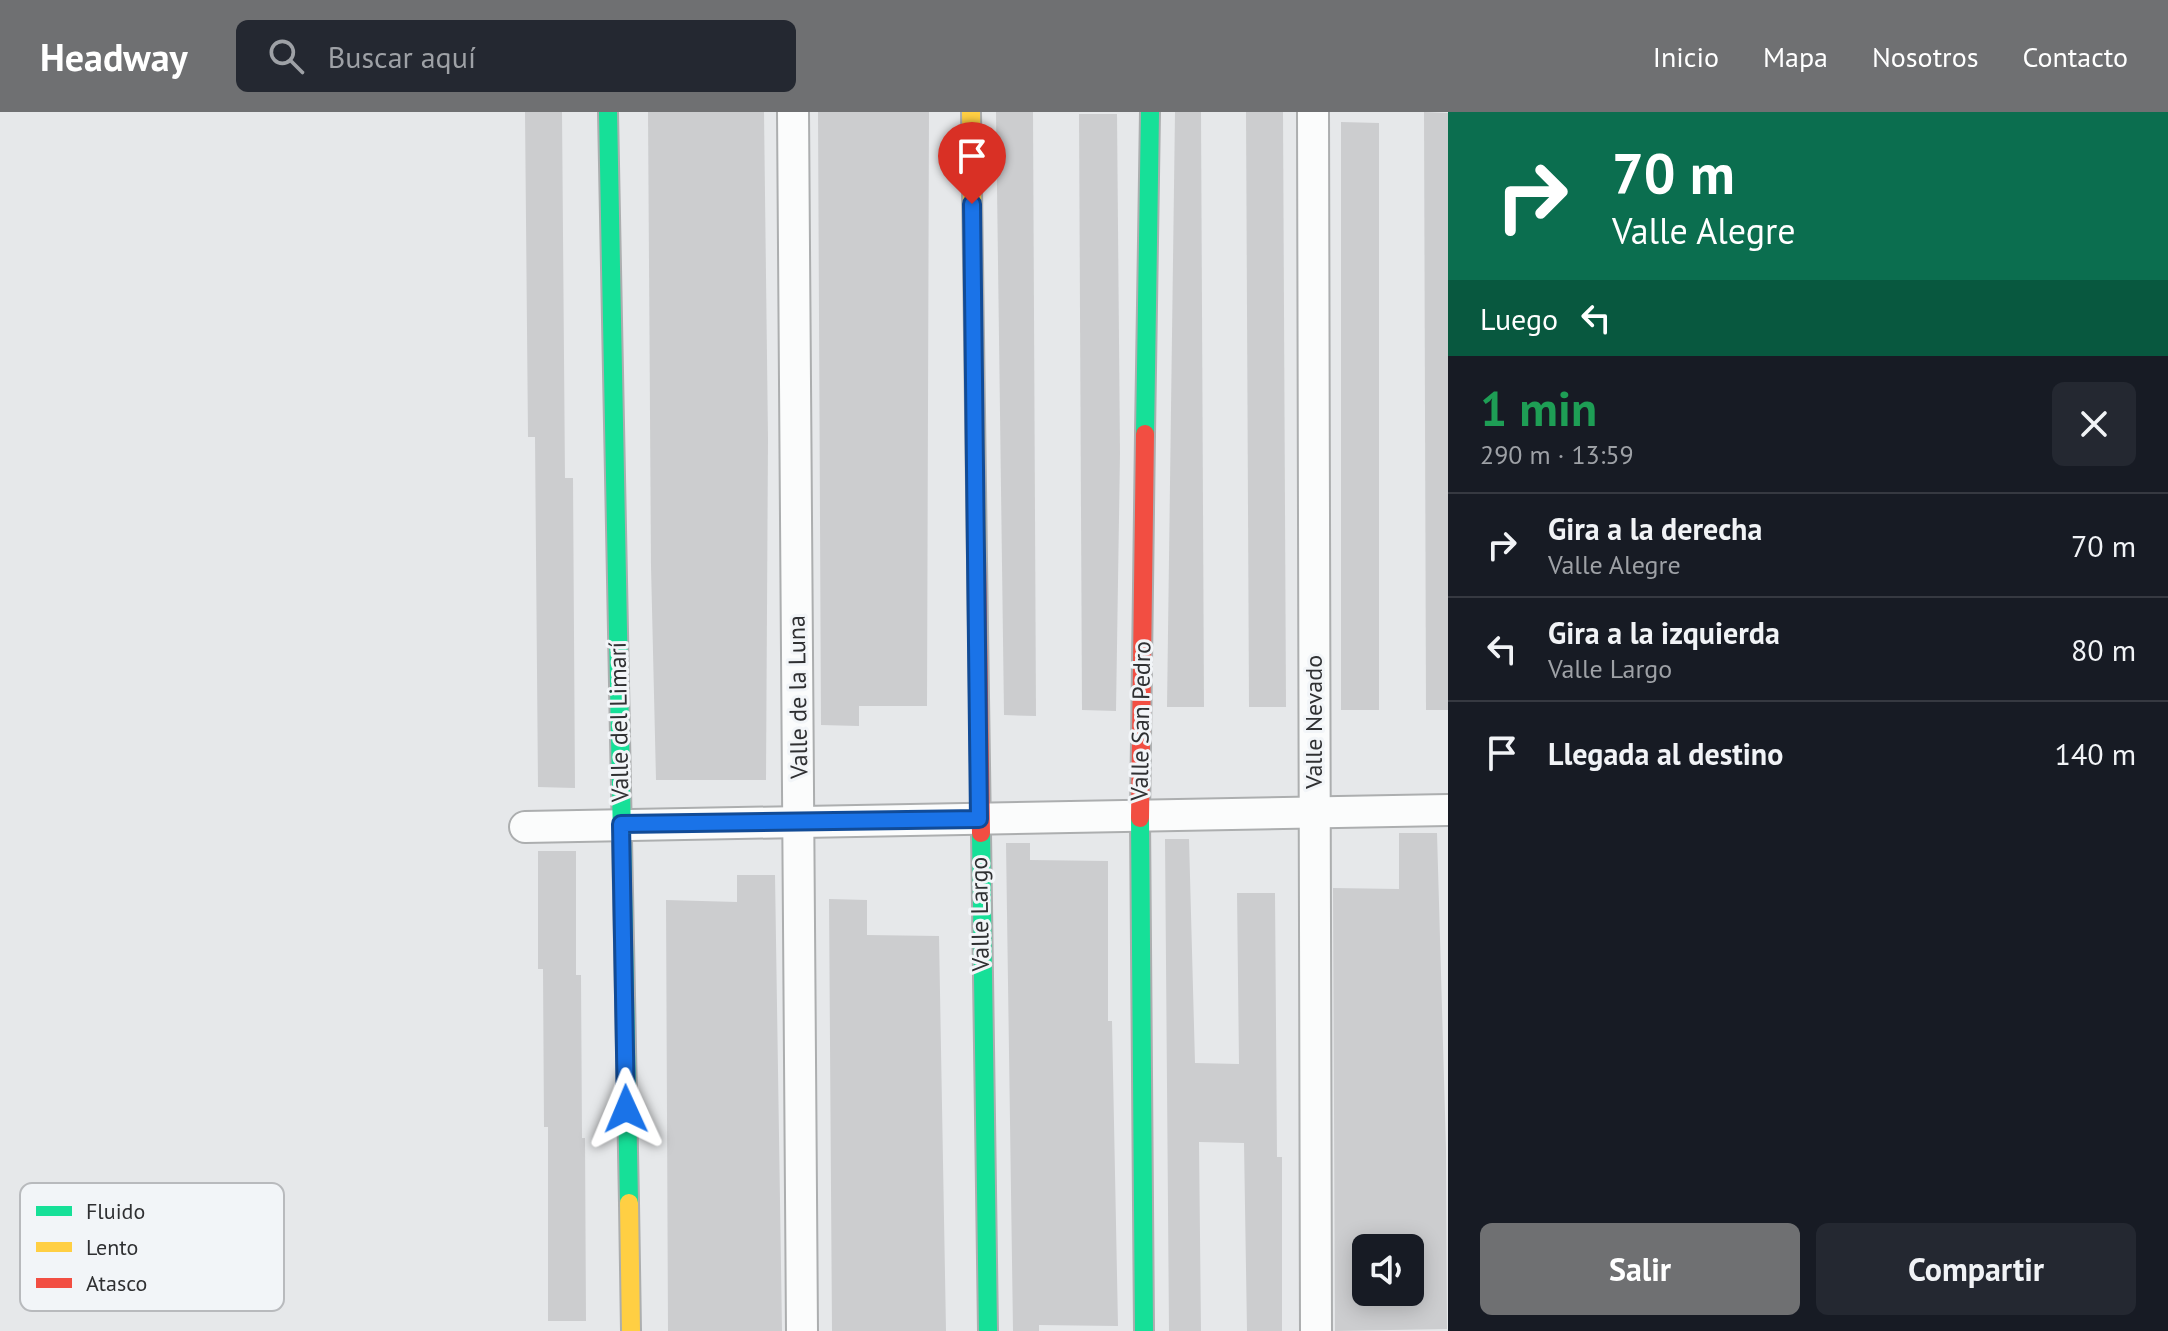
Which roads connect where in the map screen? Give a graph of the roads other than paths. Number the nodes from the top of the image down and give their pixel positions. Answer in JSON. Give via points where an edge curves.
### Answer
{"nodes":[{"id":1,"x":608,"y":112,"type":"edge"},
{"id":2,"x":793,"y":112,"type":"edge"},
{"id":3,"x":971,"y":112,"type":"edge"},
{"id":4,"x":1150,"y":112,"type":"edge"},
{"id":5,"x":1313,"y":112,"type":"edge"},
{"id":6,"x":1448,"y":810,"type":"edge"},
{"id":7,"x":1314,"y":813,"type":"junction"},
{"id":8,"x":1140,"y":816,"type":"junction"},
{"id":9,"x":979,"y":819,"type":"junction"},
{"id":10,"x":799,"y":822,"type":"junction"},
{"id":11,"x":621,"y":824,"type":"junction"},
{"id":12,"x":525,"y":827,"type":"dead end"},
{"id":13,"x":631,"y":1331,"type":"edge"},
{"id":14,"x":802,"y":1331,"type":"edge"},
{"id":15,"x":988,"y":1331,"type":"edge"},
{"id":16,"x":1144,"y":1331,"type":"edge"},
{"id":17,"x":1316,"y":1331,"type":"edge"}],
"edges":[{"from":1,"to":11,"type":"street","name":"Valle del Limarí"},
{"from":2,"to":10,"type":"street","name":"Valle de la Luna"},
{"from":3,"to":9,"type":"street","name":"Valle Largo"},
{"from":4,"to":8,"type":"street","name":"Valle San Pedro"},
{"from":5,"to":7,"type":"street","name":"Valle Nevado"},
{"from":6,"to":7,"type":"street"},
{"from":7,"to":8,"type":"street"},
{"from":7,"to":17,"type":"street","name":"Valle Nevado"},
{"from":8,"to":9,"type":"street"},
{"from":8,"to":16,"type":"street","name":"Valle San Pedro"},
{"from":9,"to":10,"type":"street"},
{"from":9,"to":15,"type":"street","name":"Valle Largo"},
{"from":10,"to":11,"type":"street"},
{"from":10,"to":14,"type":"street","name":"Valle de la Luna"},
{"from":11,"to":12,"type":"street"},
{"from":11,"to":13,"type":"street","name":"Valle del Limarí"}]}
